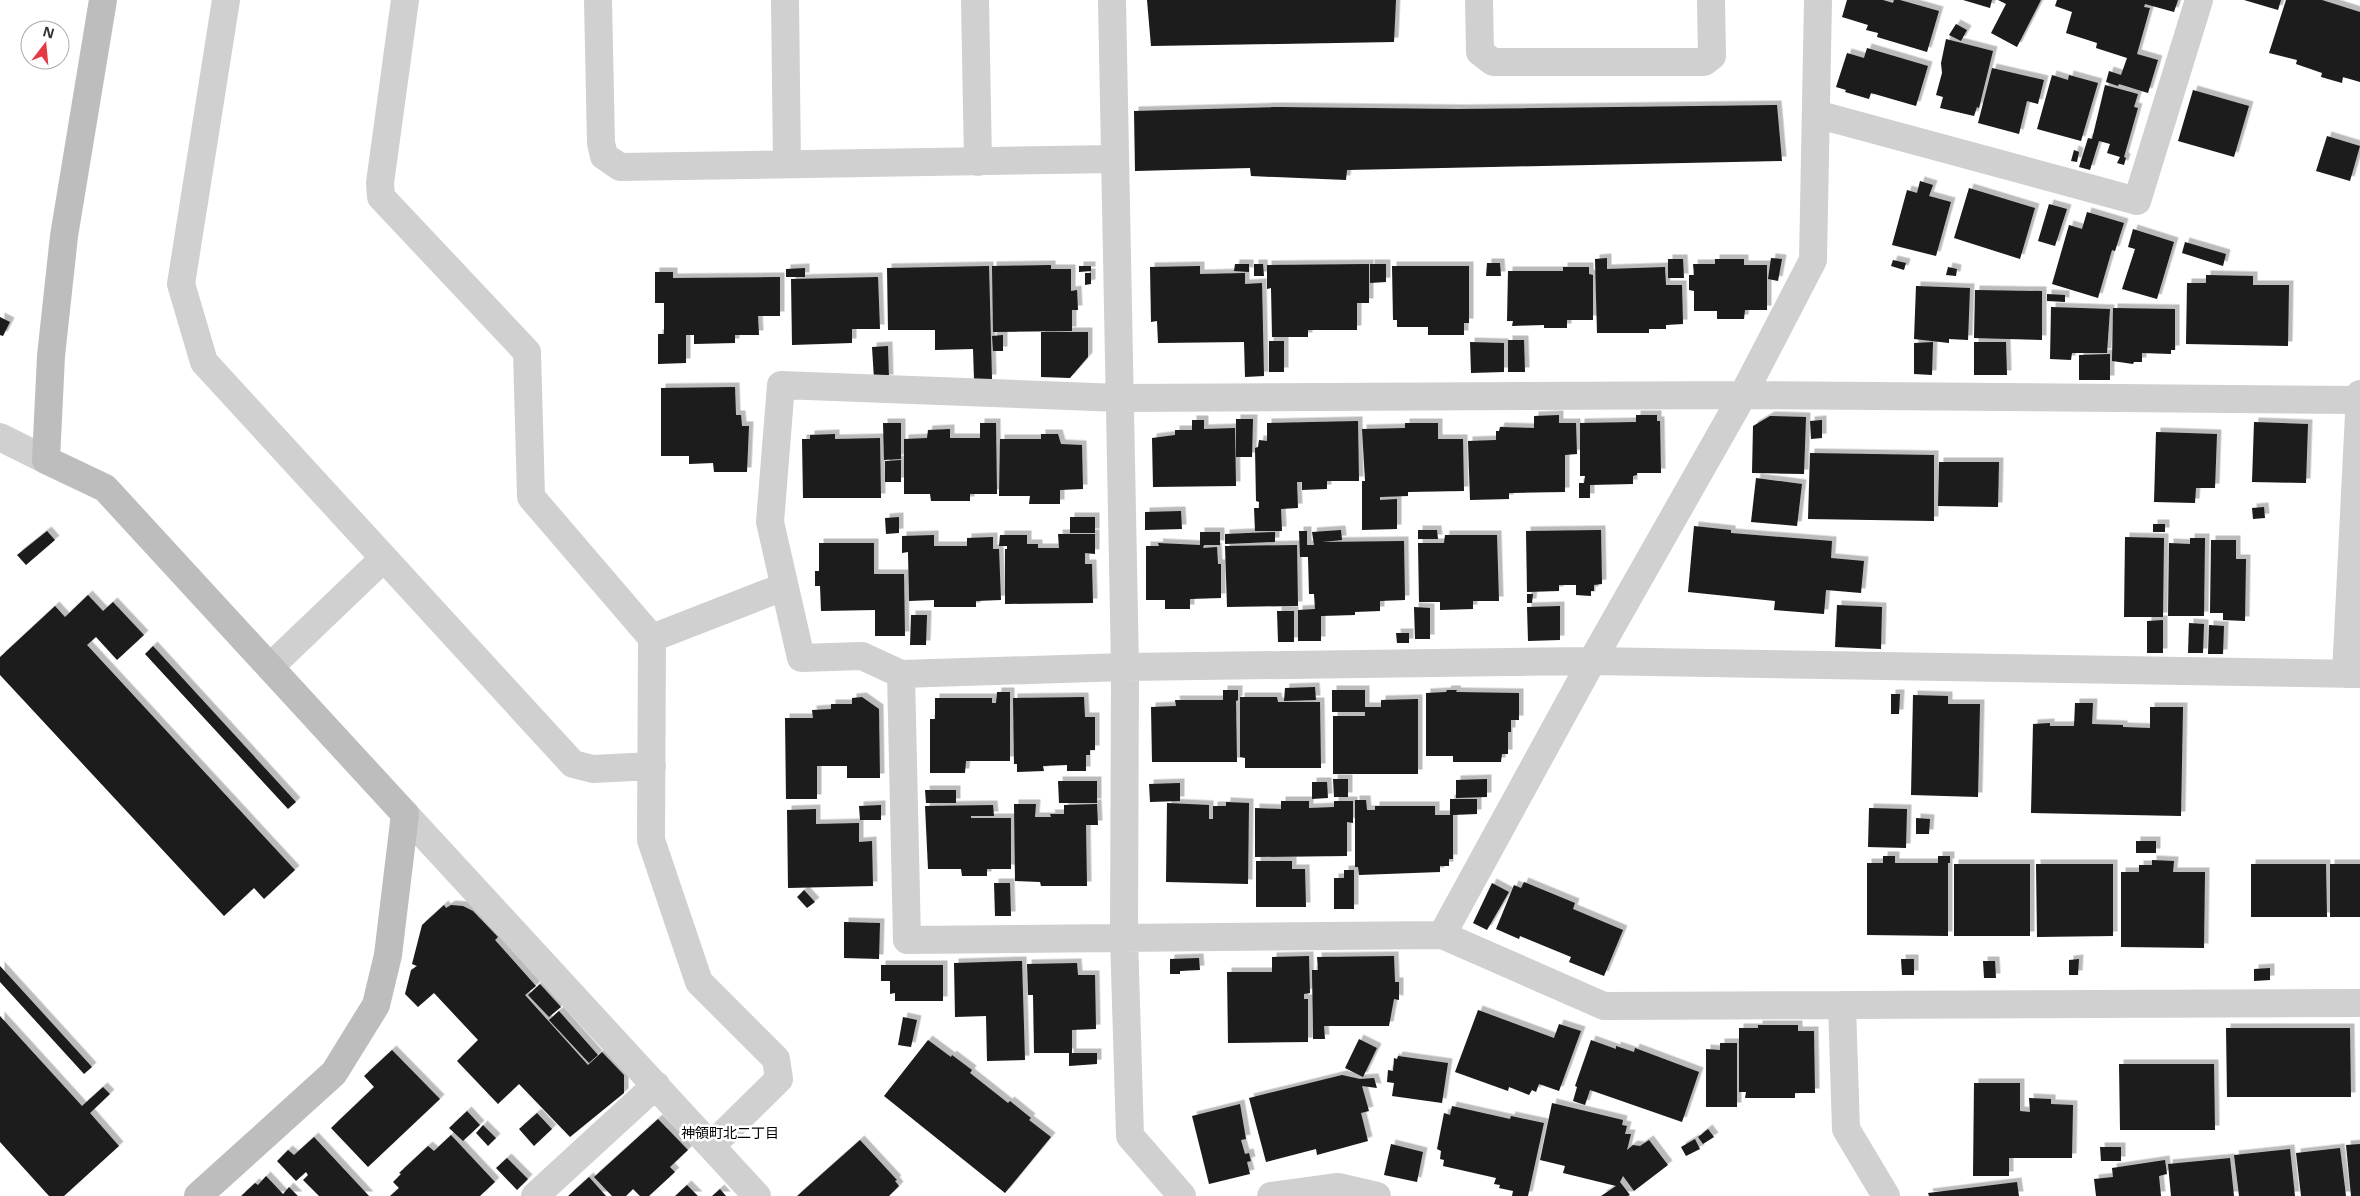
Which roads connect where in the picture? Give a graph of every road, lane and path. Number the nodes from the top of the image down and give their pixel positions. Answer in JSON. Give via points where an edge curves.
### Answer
{"nodes":[{"id":1,"x":103,"y":0,"type":"edge"},
{"id":2,"x":226,"y":0,"type":"edge"},
{"id":3,"x":405,"y":0,"type":"edge"},
{"id":4,"x":598,"y":0,"type":"edge"},
{"id":5,"x":786,"y":0,"type":"edge"},
{"id":6,"x":976,"y":0,"type":"edge"},
{"id":7,"x":1112,"y":0,"type":"edge"},
{"id":8,"x":1479,"y":0,"type":"edge"},
{"id":9,"x":1711,"y":0,"type":"edge"},
{"id":10,"x":1818,"y":0,"type":"edge"},
{"id":11,"x":2199,"y":0,"type":"edge"},
{"id":12,"x":1816,"y":114,"type":"junction"},
{"id":13,"x":1115,"y":159,"type":"junction"},
{"id":14,"x":978,"y":162,"type":"junction"},
{"id":15,"x":787,"y":164,"type":"junction"},
{"id":16,"x":2360,"y":394,"type":"edge"},
{"id":17,"x":1743,"y":395,"type":"junction"},
{"id":18,"x":1120,"y":398,"type":"junction"},
{"id":19,"x":2360,"y":400,"type":"edge"},
{"id":20,"x":0,"y":437,"type":"edge"},
{"id":21,"x":46,"y":460,"type":"junction"},
{"id":22,"x":384,"y":558,"type":"junction"},
{"id":23,"x":783,"y":586,"type":"junction"},
{"id":24,"x":652,"y":638,"type":"junction"},
{"id":25,"x":1592,"y":661,"type":"junction"},
{"id":26,"x":270,"y":667,"type":"junction"},
{"id":27,"x":1126,"y":667,"type":"junction"},
{"id":28,"x":901,"y":674,"type":"junction"},
{"id":29,"x":2353,"y":674,"type":"edge"},
{"id":30,"x":652,"y":766,"type":"junction"},
{"id":31,"x":405,"y":814,"type":"junction"},
{"id":32,"x":1442,"y":935,"type":"junction"},
{"id":33,"x":1124,"y":937,"type":"junction"},
{"id":34,"x":2360,"y":1003,"type":"edge"},
{"id":35,"x":1842,"y":1005,"type":"junction"},
{"id":36,"x":656,"y":1085,"type":"junction"},
{"id":37,"x":712,"y":1146,"type":"junction"},
{"id":38,"x":198,"y":1196,"type":"edge"},
{"id":39,"x":535,"y":1196,"type":"edge"},
{"id":40,"x":757,"y":1196,"type":"edge"},
{"id":41,"x":1182,"y":1196,"type":"edge"},
{"id":42,"x":1271,"y":1196,"type":"edge"},
{"id":43,"x":1377,"y":1196,"type":"edge"},
{"id":44,"x":1886,"y":1196,"type":"edge"}],
"edges":[{"from":1,"to":21,"type":"street","via":[[64,236],[51,356]]},
{"from":2,"to":22,"type":"street","via":[[181,284],[204,362]]},
{"from":3,"to":24,"type":"street","via":[[380,183],[381,197],[527,352],[531,497]]},
{"from":4,"to":15,"type":"street","via":[[604,156],[620,167]]},
{"from":5,"to":15,"type":"street"},
{"from":6,"to":14,"type":"street"},
{"from":7,"to":13,"type":"street"},
{"from":8,"to":9,"type":"street","via":[[1480,52],[1494,62],[1704,62],[1712,56]]},
{"from":10,"to":12,"type":"street"},
{"from":11,"to":12,"type":"street","via":[[2137,201]]},
{"from":12,"to":17,"type":"street","via":[[1813,260]]},
{"from":13,"to":14,"type":"street"},
{"from":13,"to":18,"type":"street"},
{"from":14,"to":15,"type":"street"},
{"from":16,"to":19,"type":"street"},
{"from":17,"to":18,"type":"street"},
{"from":17,"to":19,"type":"street"},
{"from":17,"to":25,"type":"street"},
{"from":18,"to":23,"type":"street","via":[[781,385],[770,522]]},
{"from":18,"to":27,"type":"street"},
{"from":19,"to":29,"type":"street"},
{"from":20,"to":21,"type":"street"},
{"from":21,"to":26,"type":"street","via":[[105,488]]},
{"from":22,"to":26,"type":"street"},
{"from":22,"to":30,"type":"street","via":[[573,764],[593,769]]},
{"from":23,"to":24,"type":"street"},
{"from":23,"to":28,"type":"street","via":[[801,658],[862,656]]},
{"from":24,"to":30,"type":"street"},
{"from":25,"to":27,"type":"street"},
{"from":25,"to":29,"type":"street"},
{"from":25,"to":32,"type":"street"},
{"from":26,"to":31,"type":"street"},
{"from":27,"to":28,"type":"street"},
{"from":27,"to":33,"type":"street"},
{"from":28,"to":33,"type":"street","via":[[907,940]]},
{"from":30,"to":37,"type":"street","via":[[651,840],[700,982],[776,1059],[779,1079]]},
{"from":31,"to":36,"type":"street"},
{"from":31,"to":38,"type":"street","via":[[388,955],[376,1005],[334,1073]]},
{"from":32,"to":33,"type":"street"},
{"from":32,"to":35,"type":"street","via":[[1604,1006]]},
{"from":33,"to":41,"type":"street","via":[[1130,1136]]},
{"from":34,"to":35,"type":"street"},
{"from":35,"to":44,"type":"street","via":[[1846,1129]]},
{"from":36,"to":37,"type":"street"},
{"from":36,"to":39,"type":"street"},
{"from":37,"to":40,"type":"street"},
{"from":42,"to":43,"type":"street","via":[[1338,1187]]}]}
